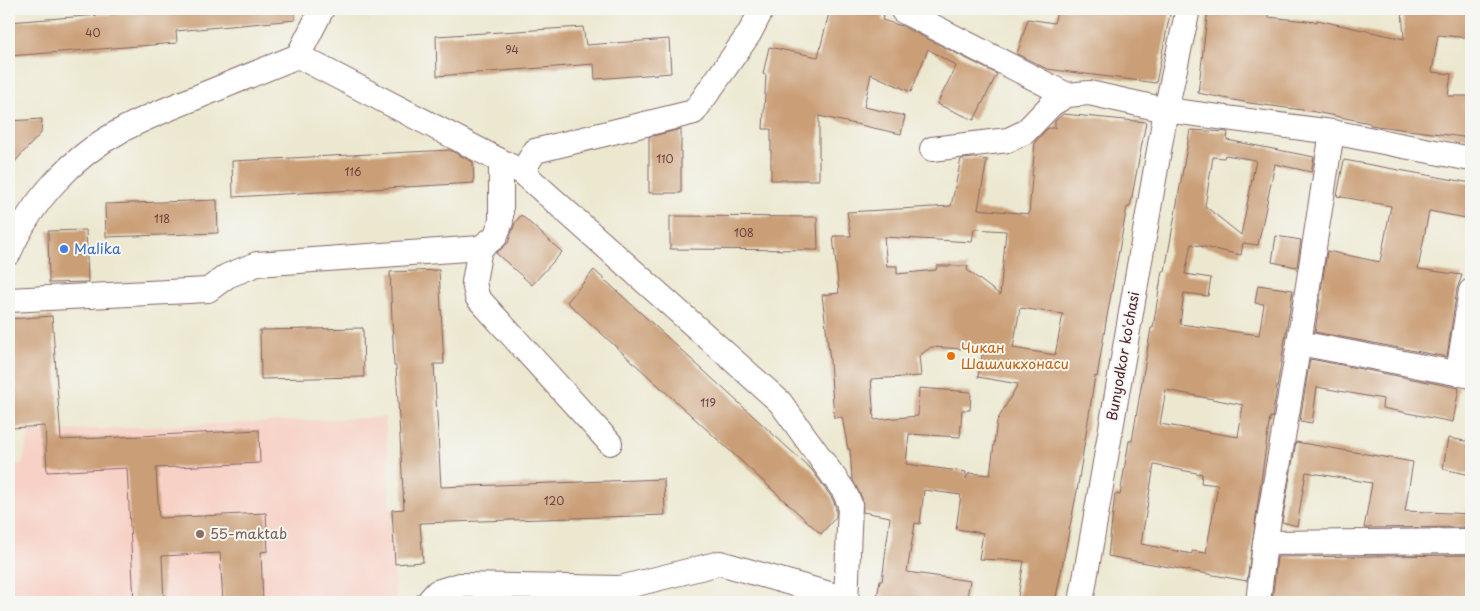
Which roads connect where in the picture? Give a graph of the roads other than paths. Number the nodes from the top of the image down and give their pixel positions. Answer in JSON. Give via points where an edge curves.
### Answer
{"nodes":[{"id":1,"x":322,"y":9,"type":"edge"},
{"id":2,"x":762,"y":9,"type":"edge"},
{"id":3,"x":1188,"y":9,"type":"edge"},
{"id":4,"x":903,"y":10,"type":"dead end"},
{"id":5,"x":298,"y":56,"type":"junction"},
{"id":6,"x":1067,"y":95,"type":"junction"},
{"id":7,"x":1166,"y":110,"type":"junction"},
{"id":8,"x":1332,"y":132,"type":"junction"},
{"id":9,"x":932,"y":149,"type":"dead end"},
{"id":10,"x":1471,"y":159,"type":"edge"},
{"id":11,"x":511,"y":168,"type":"junction"},
{"id":12,"x":480,"y":248,"type":"junction"},
{"id":13,"x":9,"y":253,"type":"edge"},
{"id":14,"x":1471,"y":292,"type":"edge"},
{"id":15,"x":9,"y":300,"type":"edge"},
{"id":16,"x":1299,"y":343,"type":"junction"},
{"id":17,"x":1465,"y":374,"type":"edge"},
{"id":18,"x":610,"y":443,"type":"dead end"},
{"id":19,"x":1471,"y":541,"type":"edge"},
{"id":20,"x":1265,"y":542,"type":"junction"},
{"id":21,"x":619,"y":595,"type":"edge"},
{"id":22,"x":846,"y":601,"type":"edge"},
{"id":23,"x":428,"y":602,"type":"edge"},
{"id":24,"x":1080,"y":602,"type":"edge"},
{"id":25,"x":1258,"y":602,"type":"edge"}],
"edges":[{"from":1,"to":5,"type":"street"},
{"from":2,"to":11,"type":"street","via":[[749,34],[694,112],[535,151]]},
{"from":3,"to":7,"type":"street","name":"Bunyodkor ko'chasi"},
{"from":4,"to":6,"type":"street"},
{"from":5,"to":11,"type":"street"},
{"from":5,"to":13,"type":"street","via":[[122,130],[80,158],[45,192],[17,234]]},
{"from":6,"to":7,"type":"street","via":[[1089,93]]},
{"from":6,"to":9,"type":"street","via":[[1052,104],[1025,132],[1008,140]]},
{"from":7,"to":8,"type":"street"},
{"from":7,"to":24,"type":"street","name":"Bunyodkor ko'chasi"},
{"from":8,"to":10,"type":"street"},
{"from":8,"to":16,"type":"street"},
{"from":11,"to":12,"type":"street","via":[[501,222],[495,237]]},
{"from":11,"to":22,"type":"street","via":[[780,402],[850,504]]},
{"from":12,"to":15,"type":"street","via":[[257,264],[227,276],[208,290]]},
{"from":12,"to":18,"type":"street","via":[[474,282],[477,298]]},
{"from":14,"to":17,"type":"street"},
{"from":16,"to":17,"type":"street"},
{"from":16,"to":20,"type":"street"},
{"from":19,"to":20,"type":"street"},
{"from":20,"to":25,"type":"street"},
{"from":21,"to":22,"type":"street","via":[[720,563]]},
{"from":21,"to":23,"type":"street","via":[[460,585],[437,592]]}]}
